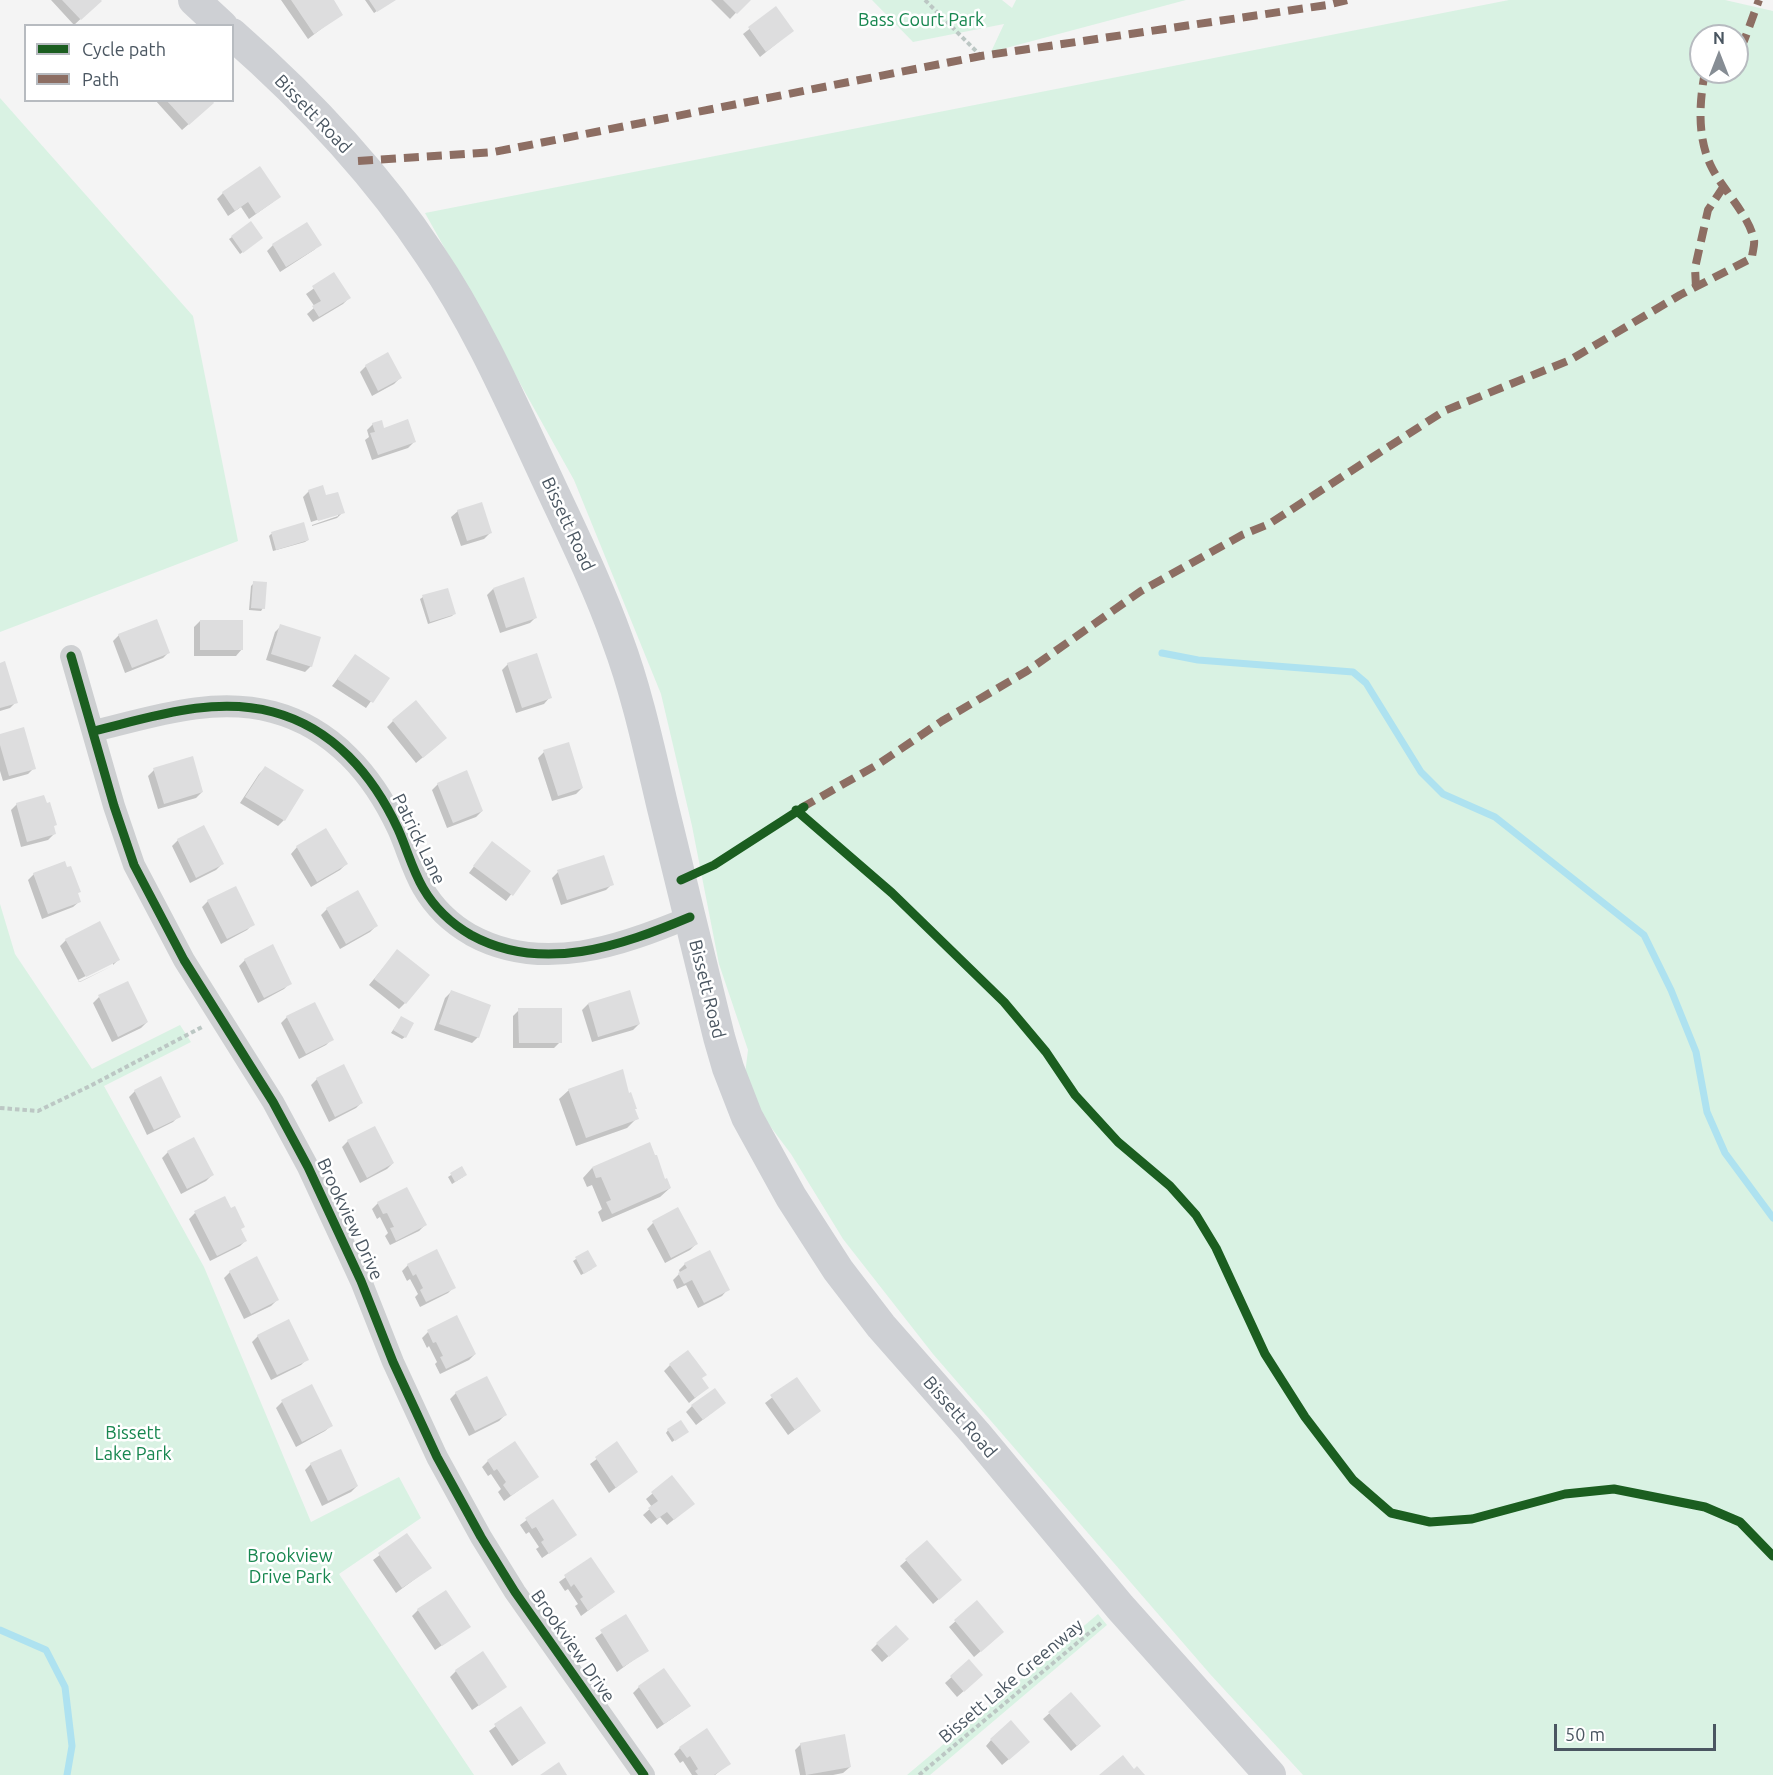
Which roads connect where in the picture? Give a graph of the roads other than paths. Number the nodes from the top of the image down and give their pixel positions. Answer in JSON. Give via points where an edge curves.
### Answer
{"nodes":[{"id":1,"x":194,"y":0,"type":"edge"},
{"id":2,"x":220,"y":24,"type":"edge"},
{"id":3,"x":234,"y":36,"type":"edge"},
{"id":4,"x":72,"y":656,"type":"dead end"},
{"id":5,"x":94,"y":730,"type":"junction"},
{"id":6,"x":690,"y":917,"type":"junction"},
{"id":7,"x":644,"y":1775,"type":"edge"},
{"id":8,"x":1270,"y":1775,"type":"edge"}],
"edges":[{"from":1,"to":2,"type":"main road"},
{"from":3,"to":6,"type":"main road","name":"Bissett Road","via":[[336,137],[399,211],[431,255],[492,364],[589,566],[618,641]]},
{"from":4,"to":5,"type":"street","name":"Brookview Drive"},
{"from":5,"to":6,"type":"street","name":"Patrick Lane","via":[[189,709],[227,705],[272,711],[311,727],[352,758],[377,791],[398,829],[416,876],[437,907],[465,931],[498,947],[542,955],[577,953],[653,933]]},
{"from":5,"to":7,"type":"street","name":"Brookview Drive","via":[[134,865],[184,960],[273,1102],[312,1176],[419,1421],[481,1537],[542,1632]]},
{"from":6,"to":8,"type":"main road","name":"Bissett Road","via":[[728,1068],[747,1117],[791,1197],[838,1270],[1120,1607]]}]}
